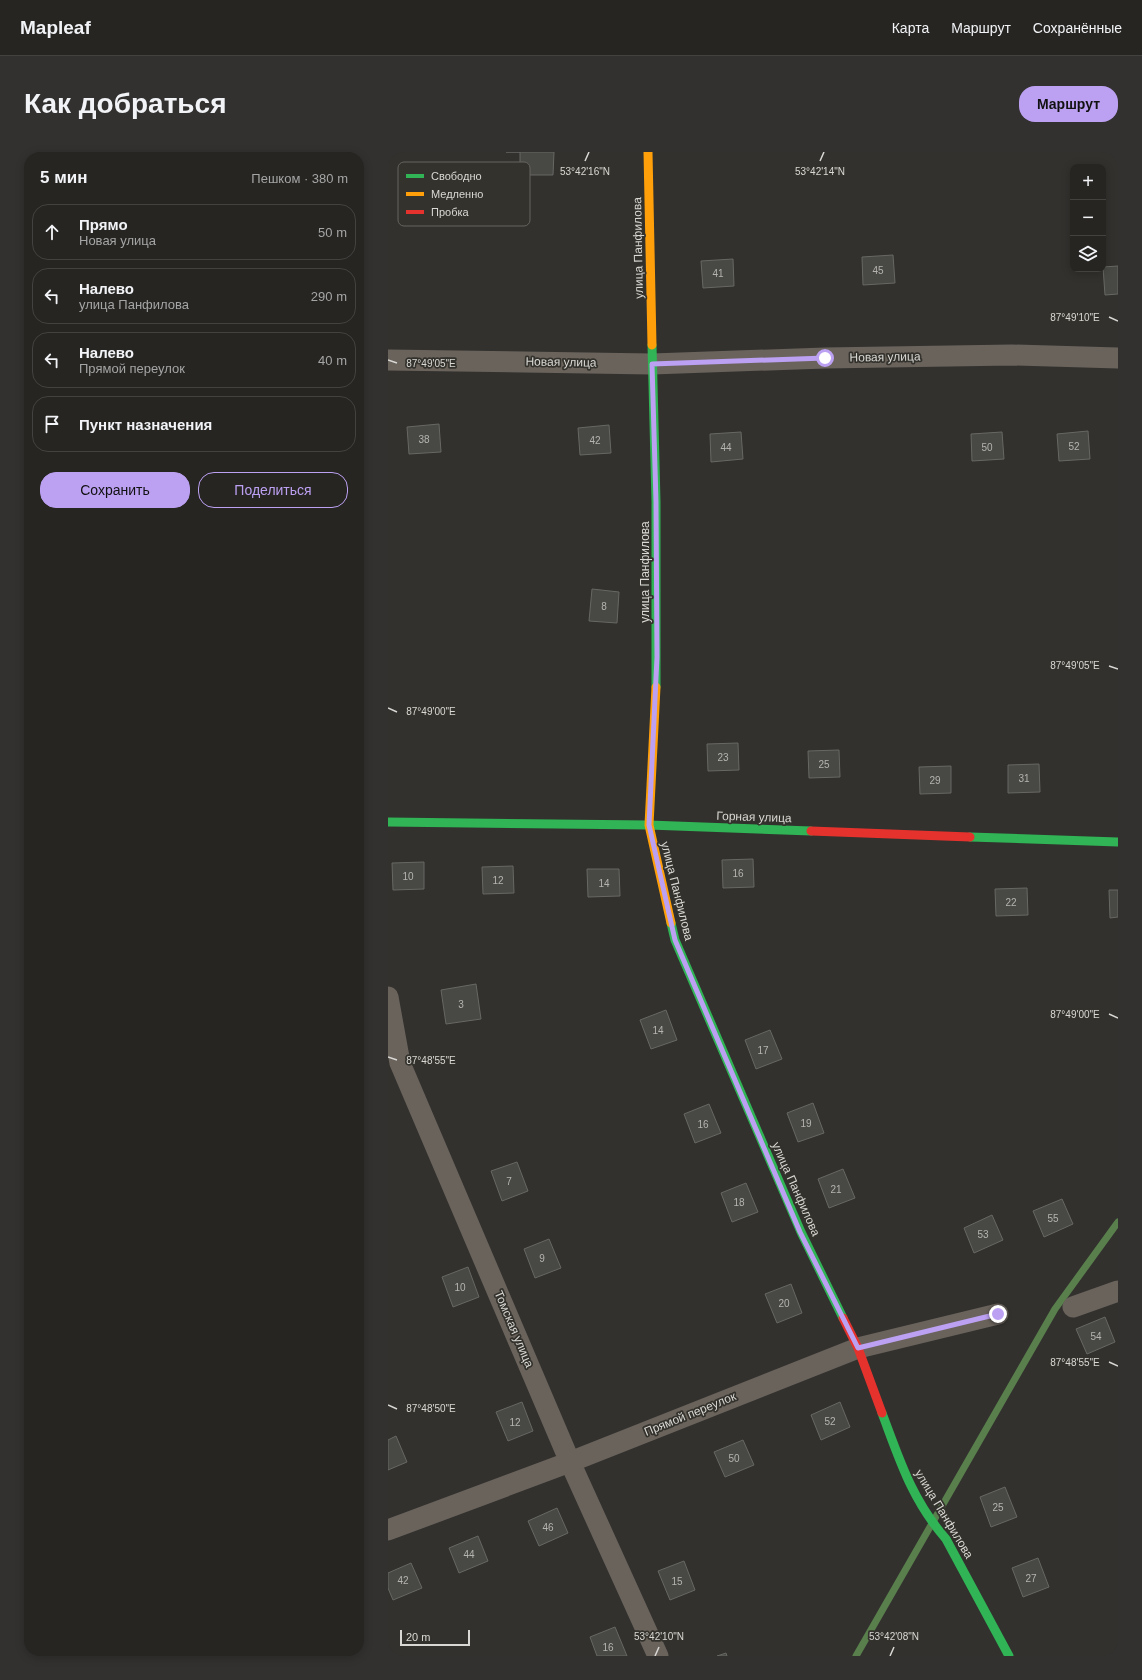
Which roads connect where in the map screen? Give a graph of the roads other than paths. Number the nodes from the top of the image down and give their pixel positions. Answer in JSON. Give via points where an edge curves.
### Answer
{"nodes":[{"id":1,"x":648,"y":152,"type":"edge"},
{"id":2,"x":1118,"y":358,"type":"edge"},
{"id":3,"x":388,"y":360,"type":"edge"},
{"id":4,"x":652,"y":364,"type":"junction"},
{"id":5,"x":388,"y":822,"type":"edge"},
{"id":6,"x":649,"y":825,"type":"junction"},
{"id":7,"x":1118,"y":842,"type":"edge"},
{"id":8,"x":388,"y":997,"type":"edge"},
{"id":9,"x":1118,"y":1291,"type":"edge"},
{"id":10,"x":1074,"y":1307,"type":"dead end"},
{"id":11,"x":998,"y":1314,"type":"dead end"},
{"id":12,"x":858,"y":1348,"type":"junction"},
{"id":13,"x":570,"y":1462,"type":"junction"},
{"id":14,"x":388,"y":1530,"type":"edge"},
{"id":15,"x":658,"y":1656,"type":"edge"},
{"id":16,"x":1009,"y":1656,"type":"edge"}],
"edges":[{"from":1,"to":4,"type":"street","name":"улица Панфилова"},
{"from":2,"to":4,"type":"street","name":"Новая улица","via":[[1012,355]]},
{"from":3,"to":4,"type":"street","name":"Новая улица"},
{"from":4,"to":6,"type":"street","name":"улица Панфилова","via":[[657,657]]},
{"from":5,"to":6,"type":"street","name":"Горная улица"},
{"from":6,"to":7,"type":"street","name":"Горная улица"},
{"from":6,"to":12,"type":"street","name":"улица Панфилова","via":[[675,940],[800,1232]]},
{"from":8,"to":13,"type":"street","name":"Томская улица","via":[[400,1063]]},
{"from":9,"to":10,"type":"street"},
{"from":11,"to":12,"type":"street","name":"Прямой переулок"},
{"from":12,"to":13,"type":"street","name":"Прямой переулок"},
{"from":12,"to":16,"type":"street","name":"улица Панфилова","via":[[909,1485],[932,1523],[946,1539]]},
{"from":13,"to":14,"type":"street","name":"Прямой переулок"},
{"from":13,"to":15,"type":"street","name":"Томская улица"}]}
